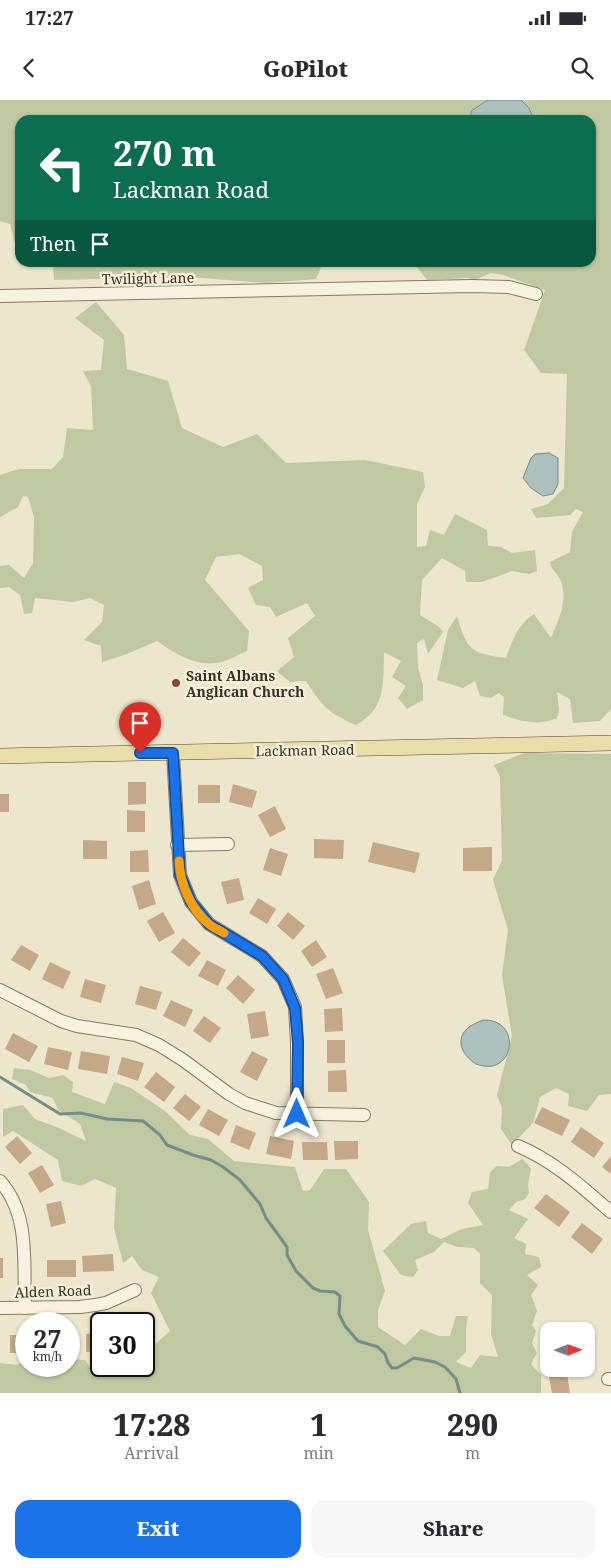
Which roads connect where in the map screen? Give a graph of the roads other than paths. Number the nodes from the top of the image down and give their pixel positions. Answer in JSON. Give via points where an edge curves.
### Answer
{"nodes":[{"id":1,"x":536,"y":294,"type":"dead end"},
{"id":2,"x":0,"y":296,"type":"edge"},
{"id":3,"x":611,"y":743,"type":"edge"},
{"id":4,"x":173,"y":753,"type":"junction"},
{"id":5,"x":0,"y":756,"type":"edge"},
{"id":6,"x":228,"y":844,"type":"dead end"},
{"id":7,"x":177,"y":845,"type":"junction"},
{"id":8,"x":0,"y":990,"type":"edge"},
{"id":9,"x":297,"y":1114,"type":"junction"},
{"id":10,"x":364,"y":1114,"type":"dead end"},
{"id":11,"x":518,"y":1146,"type":"dead end"},
{"id":12,"x":0,"y":1182,"type":"edge"},
{"id":13,"x":611,"y":1212,"type":"edge"},
{"id":14,"x":135,"y":1290,"type":"dead end"},
{"id":15,"x":0,"y":1308,"type":"edge"},
{"id":16,"x":25,"y":1308,"type":"junction"}],
"edges":[{"from":1,"to":2,"type":"street","name":"Twilight Lane","via":[[509,286],[471,286]]},
{"from":3,"to":4,"type":"main road","name":"Lackman Road"},
{"from":4,"to":5,"type":"main road","name":"Lackman Road"},
{"from":4,"to":7,"type":"street"},
{"from":6,"to":7,"type":"street"},
{"from":7,"to":9,"type":"street","via":[[180,875],[191,902],[209,924],[262,956],[283,979],[295,1008]]},
{"from":8,"to":9,"type":"street","via":[[69,1024],[136,1035],[183,1060],[245,1103],[276,1113]]},
{"from":9,"to":10,"type":"street"},
{"from":11,"to":13,"type":"street","via":[[562,1170]]},
{"from":12,"to":16,"type":"street","via":[[12,1197],[23,1233]]},
{"from":14,"to":16,"type":"street","name":"Alden Road","via":[[95,1305]]},
{"from":15,"to":16,"type":"street","name":"Alden Road"}]}
